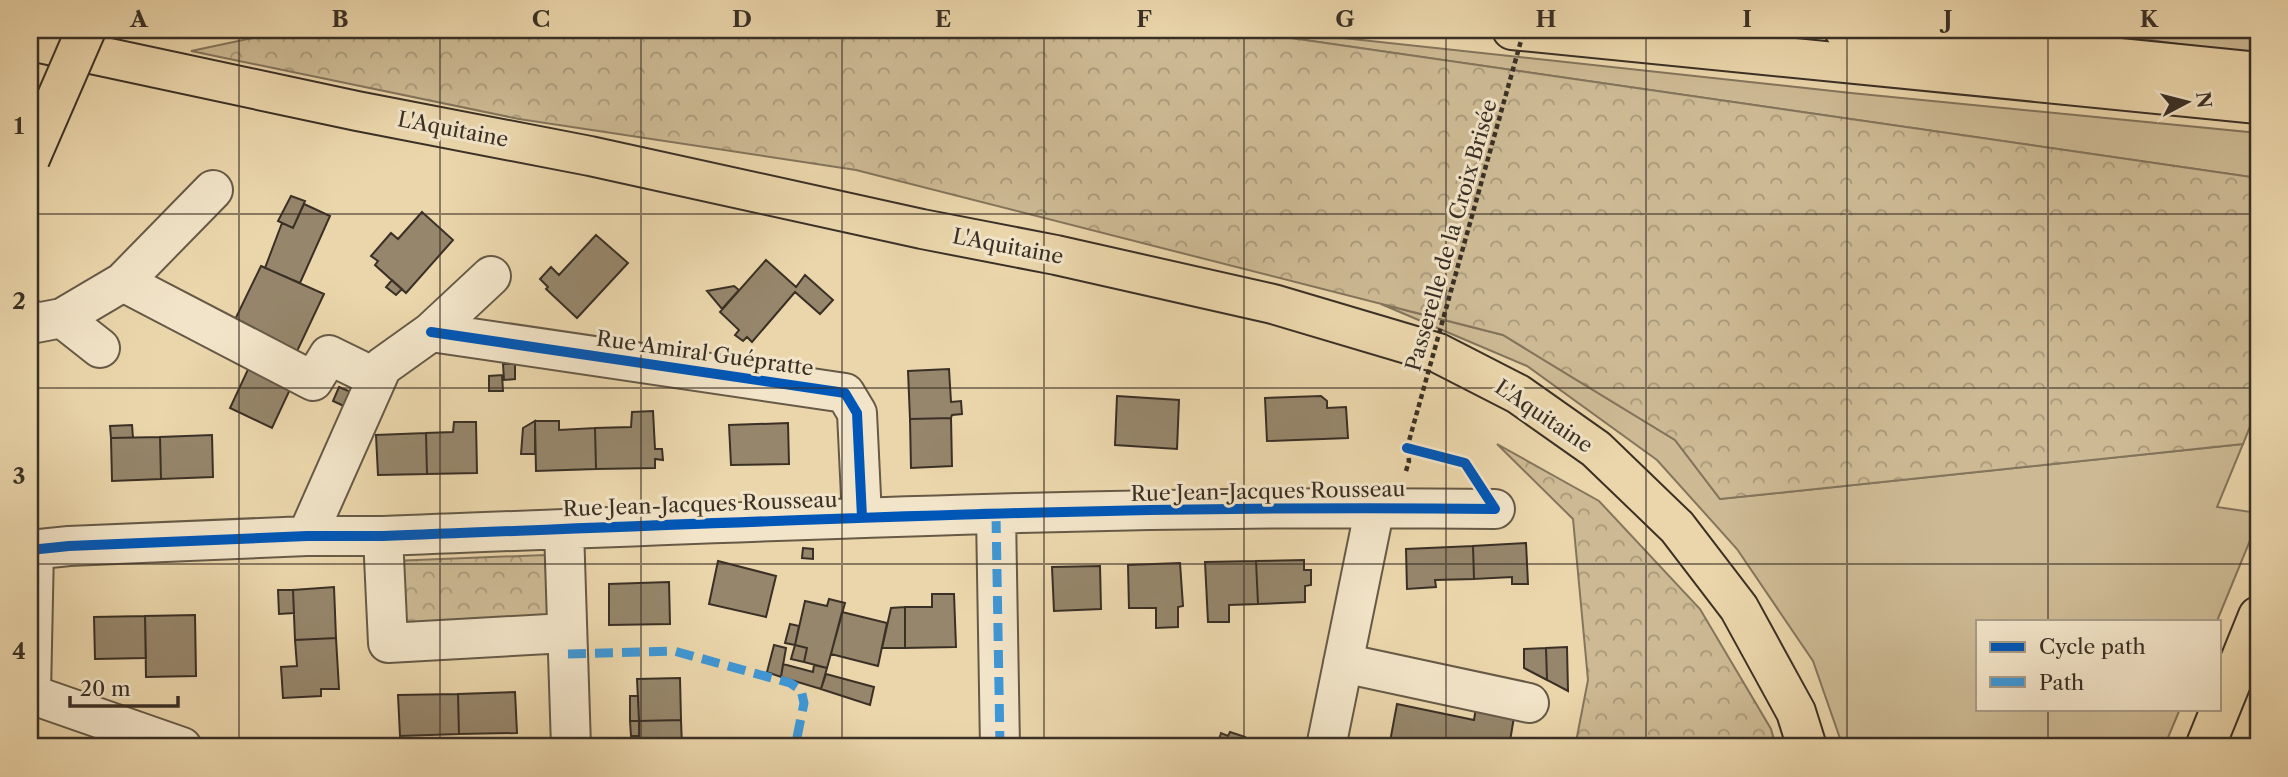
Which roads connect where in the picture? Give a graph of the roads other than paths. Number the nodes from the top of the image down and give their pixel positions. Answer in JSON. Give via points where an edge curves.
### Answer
{"nodes":[{"id":1,"x":86,"y":30,"type":"edge"},
{"id":2,"x":1512,"y":30,"type":"edge"},
{"id":3,"x":1844,"y":30,"type":"edge"},
{"id":4,"x":30,"y":41,"type":"edge"},
{"id":5,"x":2258,"y":72,"type":"edge"},
{"id":6,"x":2258,"y":104,"type":"edge"},
{"id":7,"x":30,"y":159,"type":"edge"},
{"id":8,"x":213,"y":190,"type":"dead end"},
{"id":9,"x":491,"y":276,"type":"dead end"},
{"id":10,"x":123,"y":282,"type":"junction"},
{"id":11,"x":46,"y":319,"type":"edge"},
{"id":12,"x":432,"y":332,"type":"junction"},
{"id":13,"x":100,"y":348,"type":"dead end"},
{"id":14,"x":376,"y":378,"type":"junction"},
{"id":15,"x":1375,"y":507,"type":"junction"},
{"id":16,"x":1495,"y":509,"type":"dead end"},
{"id":17,"x":996,"y":515,"type":"junction"},
{"id":18,"x":862,"y":517,"type":"junction"},
{"id":19,"x":564,"y":529,"type":"junction"},
{"id":20,"x":307,"y":536,"type":"junction"},
{"id":21,"x":383,"y":536,"type":"junction"},
{"id":22,"x":31,"y":549,"type":"edge"},
{"id":23,"x":2258,"y":616,"type":"edge"},
{"id":24,"x":566,"y":633,"type":"junction"},
{"id":25,"x":1343,"y":663,"type":"junction"},
{"id":26,"x":30,"y":693,"type":"edge"},
{"id":27,"x":1529,"y":703,"type":"dead end"},
{"id":28,"x":2222,"y":705,"type":"edge"},
{"id":29,"x":2220,"y":710,"type":"edge"},
{"id":30,"x":182,"y":747,"type":"edge"},
{"id":31,"x":571,"y":747,"type":"edge"},
{"id":32,"x":1000,"y":747,"type":"edge"},
{"id":33,"x":1326,"y":747,"type":"edge"},
{"id":34,"x":1807,"y":747,"type":"edge"},
{"id":35,"x":2205,"y":747,"type":"edge"}],
"edges":[{"from":1,"to":7,"type":"main road","bridge":true},
{"from":2,"to":6,"type":"main road"},
{"from":3,"to":5,"type":"main road"},
{"from":4,"to":34,"type":"main road","name":"L'Aquitaine","via":[[1056,255],[1273,304],[1438,353],[1518,394],[1596,449],[1677,527],[1739,608],[1796,712]]},
{"from":8,"to":10,"type":"street"},
{"from":9,"to":12,"type":"street"},
{"from":10,"to":11,"type":"street"},
{"from":10,"to":14,"type":"street","via":[[313,381],[329,355]]},
{"from":11,"to":13,"type":"street"},
{"from":12,"to":14,"type":"street","via":[[382,367]]},
{"from":12,"to":18,"type":"street","name":"Rue Amiral Guépratte","via":[[845,393],[858,413]]},
{"from":14,"to":20,"type":"street"},
{"from":15,"to":16,"type":"street","name":"Rue Jean-Jacques Rousseau"},
{"from":15,"to":17,"type":"street","name":"Rue Jean-Jacques Rousseau"},
{"from":15,"to":25,"type":"street"},
{"from":17,"to":18,"type":"street","name":"Rue Jean-Jacques Rousseau"},
{"from":17,"to":32,"type":"street"},
{"from":18,"to":19,"type":"street","name":"Rue Jean-Jacques Rousseau"},
{"from":19,"to":21,"type":"street","name":"Rue Jean-Jacques Rousseau"},
{"from":19,"to":24,"type":"street"},
{"from":20,"to":21,"type":"street","name":"Rue Jean-Jacques Rousseau"},
{"from":20,"to":22,"type":"street","name":"Rue Jean-Jacques Rousseau"},
{"from":21,"to":24,"type":"street","via":[[388,643]]},
{"from":22,"to":26,"type":"street"},
{"from":23,"to":28,"type":"main road"},
{"from":24,"to":31,"type":"street"},
{"from":25,"to":27,"type":"street"},
{"from":25,"to":33,"type":"street"},
{"from":26,"to":30,"type":"street"},
{"from":29,"to":35,"type":"main road"}]}
